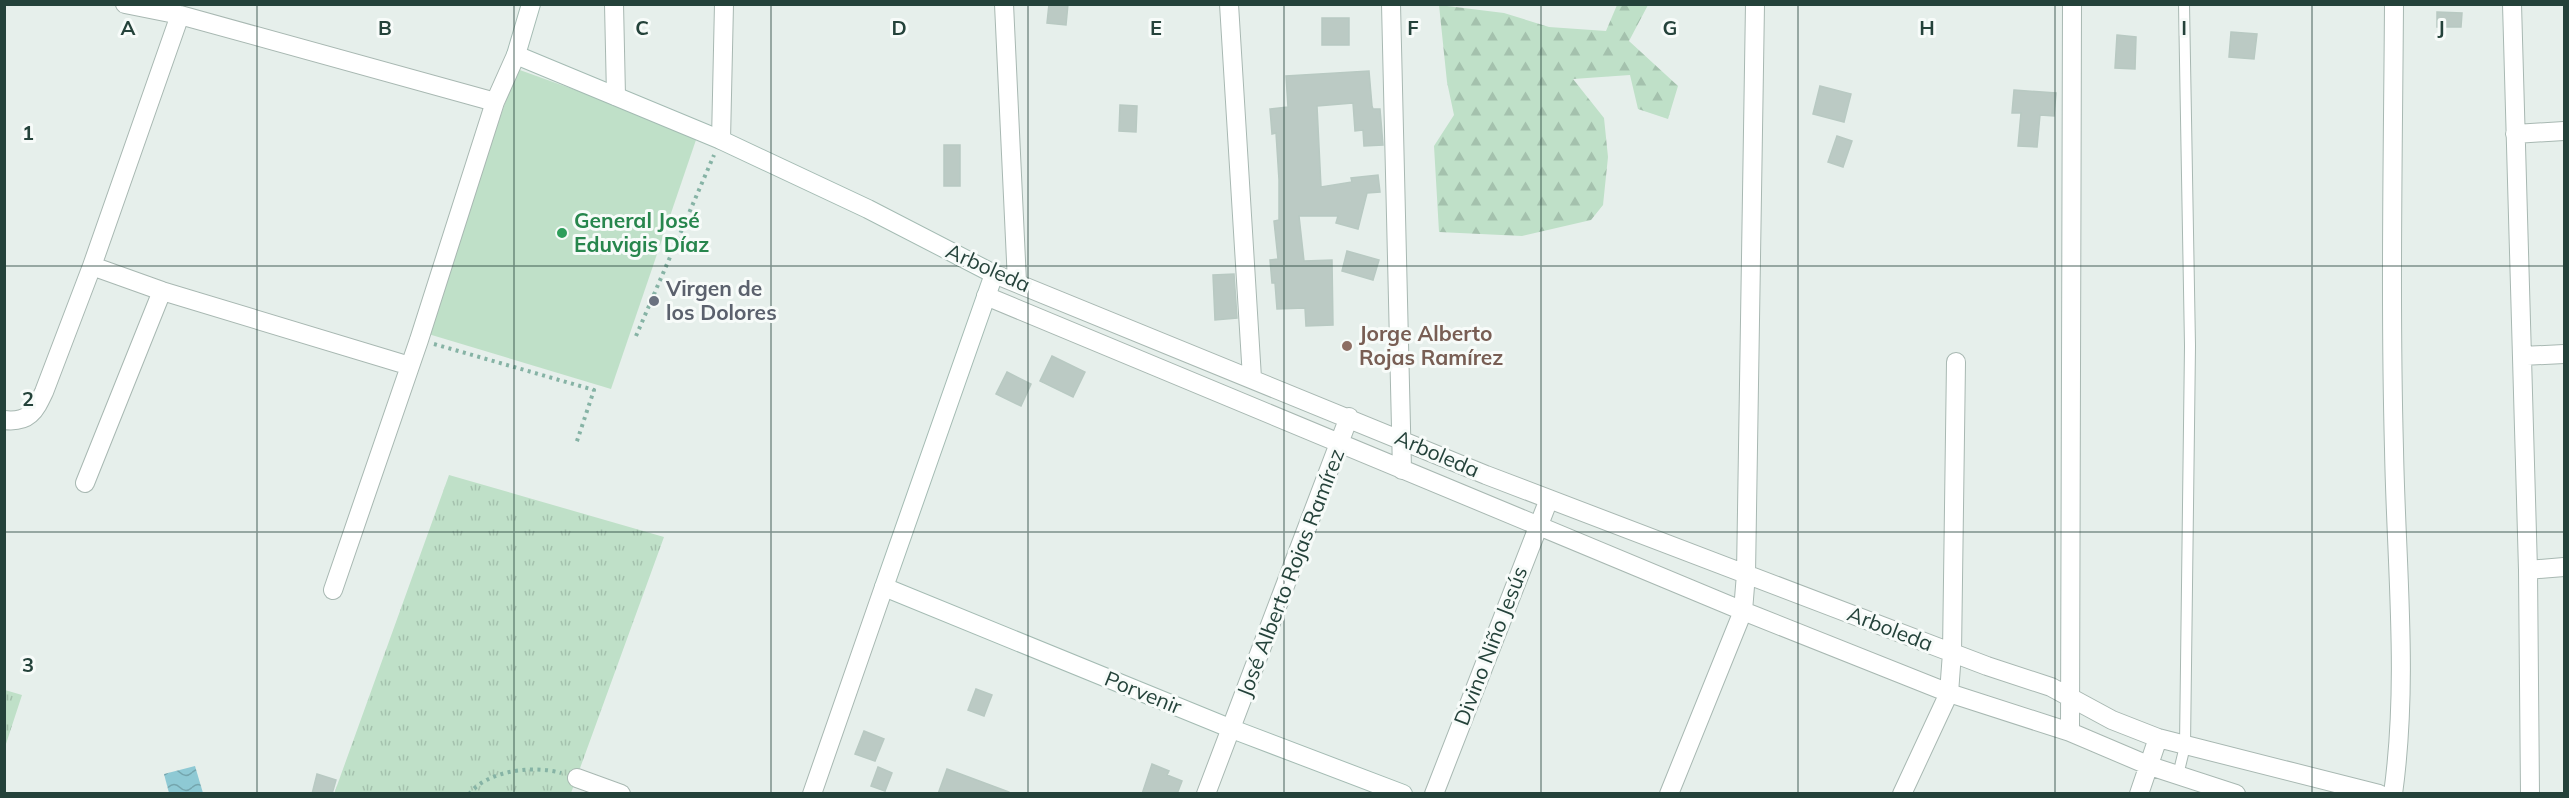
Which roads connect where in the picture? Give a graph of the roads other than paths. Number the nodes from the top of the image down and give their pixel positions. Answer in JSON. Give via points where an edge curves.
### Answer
{"nodes":[{"id":1,"x":125,"y":4,"type":"edge"},
{"id":2,"x":531,"y":4,"type":"edge"},
{"id":3,"x":614,"y":4,"type":"edge"},
{"id":4,"x":724,"y":4,"type":"edge"},
{"id":5,"x":1004,"y":4,"type":"edge"},
{"id":6,"x":1235,"y":4,"type":"edge"},
{"id":7,"x":1391,"y":4,"type":"edge"},
{"id":8,"x":1755,"y":4,"type":"edge"},
{"id":9,"x":2072,"y":4,"type":"edge"},
{"id":10,"x":2184,"y":4,"type":"edge"},
{"id":11,"x":2394,"y":4,"type":"edge"},
{"id":12,"x":2512,"y":4,"type":"edge"},
{"id":13,"x":1229,"y":5,"type":"edge"},
{"id":14,"x":180,"y":15,"type":"junction"},
{"id":15,"x":516,"y":55,"type":"junction"},
{"id":16,"x":616,"y":96,"type":"junction"},
{"id":17,"x":495,"y":102,"type":"junction"},
{"id":18,"x":2565,"y":131,"type":"edge"},
{"id":19,"x":2515,"y":134,"type":"junction"},
{"id":20,"x":721,"y":140,"type":"junction"},
{"id":21,"x":92,"y":266,"type":"junction"},
{"id":22,"x":994,"y":274,"type":"junction"},
{"id":23,"x":1017,"y":282,"type":"junction"},
{"id":24,"x":162,"y":291,"type":"junction"},
{"id":25,"x":986,"y":296,"type":"junction"},
{"id":26,"x":2565,"y":354,"type":"edge"},
{"id":27,"x":2522,"y":356,"type":"junction"},
{"id":28,"x":1956,"y":362,"type":"dead end"},
{"id":29,"x":410,"y":366,"type":"junction"},
{"id":30,"x":1252,"y":378,"type":"junction"},
{"id":31,"x":1349,"y":417,"type":"junction"},
{"id":32,"x":4,"y":420,"type":"edge"},
{"id":33,"x":1402,"y":439,"type":"junction"},
{"id":34,"x":1339,"y":444,"type":"junction"},
{"id":35,"x":1402,"y":470,"type":"junction"},
{"id":36,"x":85,"y":483,"type":"dead end"},
{"id":37,"x":1549,"y":499,"type":"junction"},
{"id":38,"x":1537,"y":527,"type":"junction"},
{"id":39,"x":2565,"y":567,"type":"edge"},
{"id":40,"x":2528,"y":570,"type":"junction"},
{"id":41,"x":1746,"y":574,"type":"junction"},
{"id":42,"x":884,"y":587,"type":"junction"},
{"id":43,"x":333,"y":590,"type":"dead end"},
{"id":44,"x":1743,"y":611,"type":"junction"},
{"id":45,"x":1952,"y":653,"type":"junction"},
{"id":46,"x":1949,"y":693,"type":"junction"},
{"id":47,"x":2070,"y":697,"type":"junction"},
{"id":48,"x":1232,"y":729,"type":"junction"},
{"id":49,"x":2070,"y":732,"type":"junction"},
{"id":50,"x":2158,"y":738,"type":"junction"},
{"id":51,"x":2185,"y":746,"type":"junction"},
{"id":52,"x":2150,"y":766,"type":"junction"},
{"id":53,"x":2178,"y":775,"type":"junction"},
{"id":54,"x":577,"y":778,"type":"road end"},
{"id":55,"x":621,"y":794,"type":"edge"},
{"id":56,"x":812,"y":794,"type":"edge"},
{"id":57,"x":1206,"y":794,"type":"edge"},
{"id":58,"x":1403,"y":794,"type":"edge"},
{"id":59,"x":1434,"y":794,"type":"edge"},
{"id":60,"x":1669,"y":794,"type":"edge"},
{"id":61,"x":1902,"y":794,"type":"edge"},
{"id":62,"x":2139,"y":794,"type":"edge"},
{"id":63,"x":2236,"y":794,"type":"edge"},
{"id":64,"x":2379,"y":794,"type":"edge"},
{"id":65,"x":2393,"y":794,"type":"edge"},
{"id":66,"x":2530,"y":794,"type":"edge"}],
"edges":[{"from":1,"to":14,"type":"street"},
{"from":2,"to":15,"type":"street"},
{"from":3,"to":16,"type":"street"},
{"from":4,"to":20,"type":"street"},
{"from":5,"to":23,"type":"street"},
{"from":6,"to":13,"type":"street"},
{"from":7,"to":33,"type":"street"},
{"from":8,"to":41,"type":"street"},
{"from":9,"to":47,"type":"street"},
{"from":10,"to":51,"type":"lane","via":[[2190,346]]},
{"from":11,"to":65,"type":"street","via":[[2392,388],[2402,605],[2402,704]]},
{"from":12,"to":19,"type":"street"},
{"from":13,"to":30,"type":"street"},
{"from":14,"to":17,"type":"street"},
{"from":14,"to":21,"type":"street"},
{"from":15,"to":16,"type":"street","name":"Arboleda"},
{"from":15,"to":17,"type":"street"},
{"from":16,"to":20,"type":"street","name":"Arboleda"},
{"from":17,"to":29,"type":"street"},
{"from":18,"to":19,"type":"street"},
{"from":19,"to":27,"type":"street"},
{"from":20,"to":22,"type":"street","name":"Arboleda"},
{"from":21,"to":24,"type":"street"},
{"from":21,"to":32,"type":"street","via":[[36,410],[24,419]]},
{"from":22,"to":23,"type":"street","name":"Arboleda"},
{"from":22,"to":25,"type":"street"},
{"from":23,"to":30,"type":"street","name":"Arboleda"},
{"from":24,"to":29,"type":"street"},
{"from":24,"to":36,"type":"street"},
{"from":25,"to":34,"type":"street","name":"Arboleda"},
{"from":25,"to":42,"type":"street"},
{"from":26,"to":27,"type":"street"},
{"from":27,"to":40,"type":"street"},
{"from":28,"to":45,"type":"street"},
{"from":29,"to":43,"type":"street"},
{"from":30,"to":31,"type":"street","name":"Arboleda"},
{"from":31,"to":33,"type":"street","name":"Arboleda"},
{"from":31,"to":34,"type":"street","name":"José Alberto Rojas Ramírez"},
{"from":33,"to":35,"type":"street"},
{"from":33,"to":37,"type":"street","name":"Arboleda"},
{"from":34,"to":35,"type":"street","name":"Arboleda"},
{"from":34,"to":48,"type":"street","name":"José Alberto Rojas Ramírez"},
{"from":35,"to":38,"type":"street","name":"Arboleda"},
{"from":37,"to":38,"type":"street","name":"Divino Niño Jesús"},
{"from":37,"to":41,"type":"street","name":"Arboleda"},
{"from":38,"to":44,"type":"street","name":"Arboleda"},
{"from":38,"to":59,"type":"street","name":"Divino Niño Jesús"},
{"from":39,"to":40,"type":"street"},
{"from":40,"to":66,"type":"street"},
{"from":41,"to":44,"type":"street"},
{"from":41,"to":45,"type":"street","name":"Arboleda"},
{"from":42,"to":48,"type":"street","name":"Porvenir"},
{"from":42,"to":56,"type":"street"},
{"from":44,"to":46,"type":"street","name":"Arboleda"},
{"from":44,"to":60,"type":"street"},
{"from":45,"to":46,"type":"street"},
{"from":45,"to":47,"type":"street","name":"Arboleda"},
{"from":46,"to":49,"type":"street","name":"Arboleda"},
{"from":46,"to":61,"type":"street"},
{"from":47,"to":49,"type":"street"},
{"from":47,"to":50,"type":"street","name":"Arboleda","via":[[2112,720]]},
{"from":48,"to":57,"type":"street","name":"José Alberto Rojas Ramírez"},
{"from":48,"to":58,"type":"street","name":"Porvenir"},
{"from":49,"to":52,"type":"street","name":"Arboleda"},
{"from":50,"to":51,"type":"street","name":"Arboleda"},
{"from":50,"to":52,"type":"street"},
{"from":51,"to":53,"type":"lane"},
{"from":51,"to":64,"type":"street","name":"Arboleda"},
{"from":52,"to":53,"type":"street","name":"Arboleda"},
{"from":52,"to":62,"type":"street"},
{"from":53,"to":63,"type":"street","name":"Arboleda"},
{"from":54,"to":55,"type":"street"}]}
